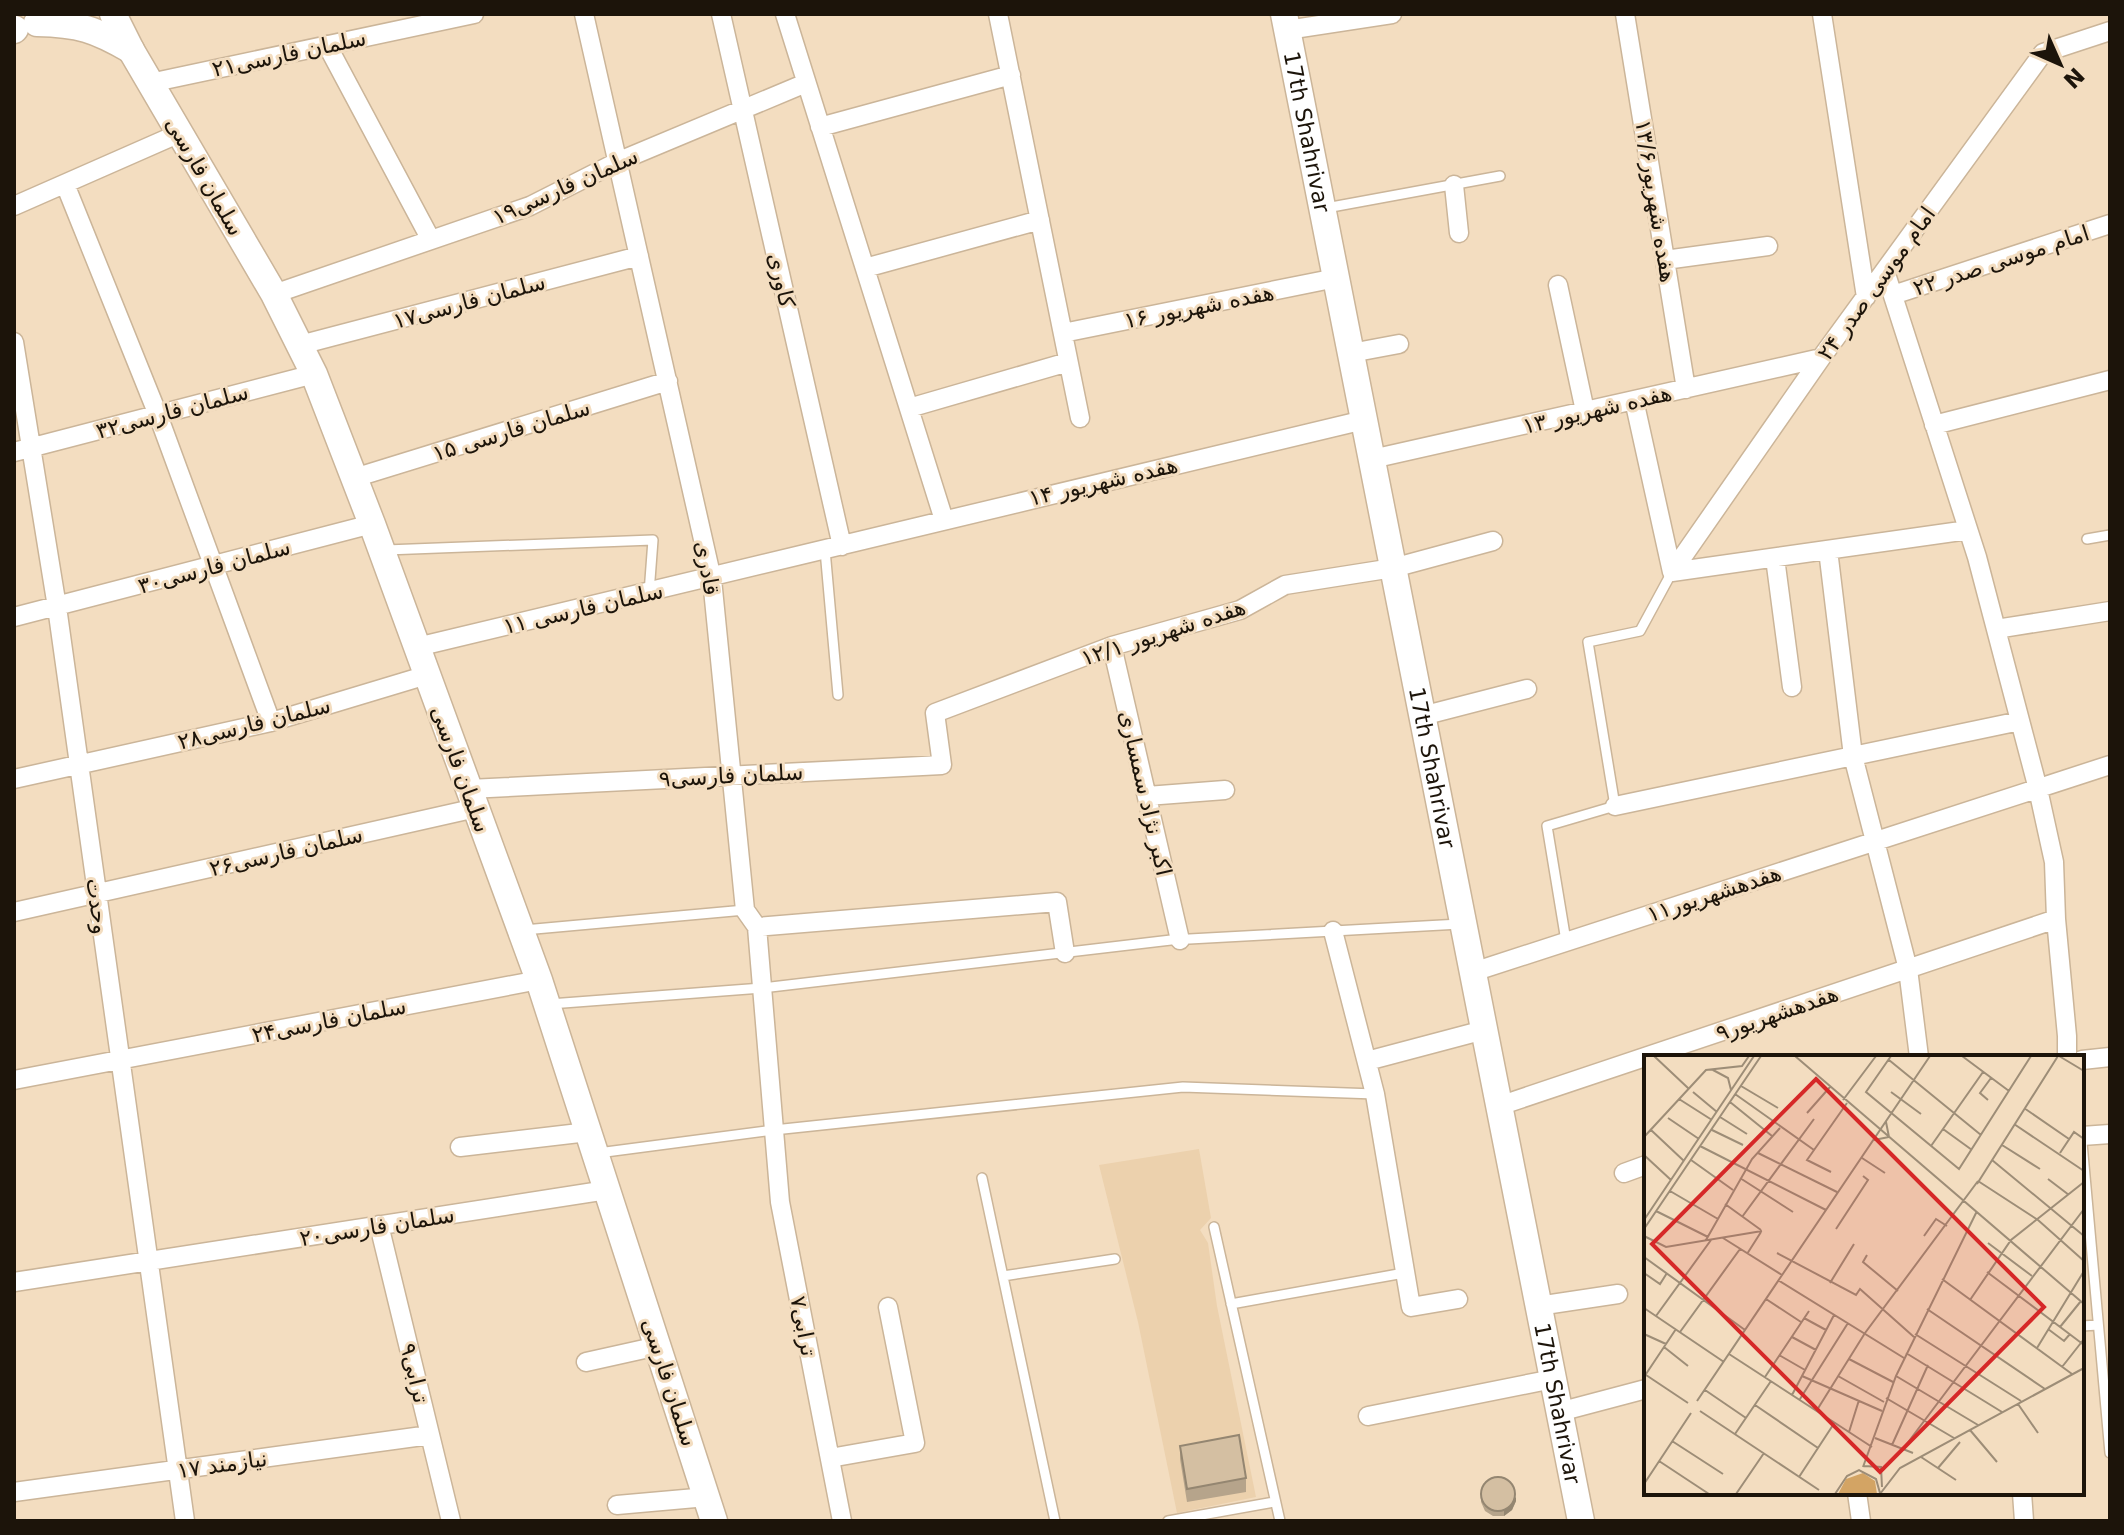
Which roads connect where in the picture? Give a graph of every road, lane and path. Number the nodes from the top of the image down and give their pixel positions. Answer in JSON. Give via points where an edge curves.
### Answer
{"nodes":[{"id":1,"x":113,"y":14,"type":"edge"},
{"id":2,"x":474,"y":14,"type":"edge"},
{"id":3,"x":584,"y":14,"type":"edge"},
{"id":4,"x":721,"y":14,"type":"edge"},
{"id":5,"x":785,"y":14,"type":"edge"},
{"id":6,"x":998,"y":14,"type":"edge"},
{"id":7,"x":1392,"y":14,"type":"edge"},
{"id":8,"x":1625,"y":14,"type":"edge"},
{"id":9,"x":1822,"y":14,"type":"edge"},
{"id":10,"x":438,"y":18,"type":"edge"},
{"id":11,"x":1286,"y":22,"type":"edge"},
{"id":12,"x":26,"y":25,"type":"edge"},
{"id":13,"x":2110,"y":31,"type":"edge"},
{"id":14,"x":327,"y":45,"type":"junction"},
{"id":15,"x":131,"y":50,"type":"junction"},
{"id":16,"x":1011,"y":75,"type":"junction"},
{"id":17,"x":150,"y":83,"type":"junction"},
{"id":18,"x":806,"y":83,"type":"junction"},
{"id":19,"x":743,"y":109,"type":"junction"},
{"id":20,"x":820,"y":127,"type":"junction"},
{"id":21,"x":180,"y":133,"type":"junction"},
{"id":22,"x":617,"y":162,"type":"junction"},
{"id":23,"x":1500,"y":176,"type":"dead end"},
{"id":24,"x":65,"y":184,"type":"junction"},
{"id":25,"x":1454,"y":185,"type":"junction"},
{"id":26,"x":14,"y":206,"type":"edge"},
{"id":27,"x":1323,"y":209,"type":"junction"},
{"id":28,"x":1040,"y":220,"type":"junction"},
{"id":29,"x":2110,"y":224,"type":"edge"},
{"id":30,"x":1459,"y":233,"type":"dead end"},
{"id":31,"x":431,"y":240,"type":"junction"},
{"id":32,"x":1768,"y":246,"type":"dead end"},
{"id":33,"x":639,"y":256,"type":"junction"},
{"id":34,"x":1665,"y":260,"type":"junction"},
{"id":35,"x":865,"y":268,"type":"junction"},
{"id":36,"x":1885,"y":271,"type":"junction"},
{"id":37,"x":1336,"y":278,"type":"junction"},
{"id":38,"x":1558,"y":285,"type":"dead end"},
{"id":39,"x":274,"y":294,"type":"junction"},
{"id":40,"x":1893,"y":295,"type":"junction"},
{"id":41,"x":1866,"y":297,"type":"junction"},
{"id":42,"x":1063,"y":333,"type":"junction"},
{"id":43,"x":14,"y":342,"type":"edge"},
{"id":44,"x":1399,"y":344,"type":"dead end"},
{"id":45,"x":300,"y":345,"type":"junction"},
{"id":46,"x":1351,"y":353,"type":"junction"},
{"id":47,"x":1821,"y":358,"type":"junction"},
{"id":48,"x":1068,"y":362,"type":"junction"},
{"id":49,"x":314,"y":374,"type":"junction"},
{"id":50,"x":2110,"y":380,"type":"edge"},
{"id":51,"x":668,"y":381,"type":"junction"},
{"id":52,"x":1686,"y":389,"type":"junction"},
{"id":53,"x":1634,"y":400,"type":"junction"},
{"id":54,"x":909,"y":408,"type":"junction"},
{"id":55,"x":1585,"y":411,"type":"junction"},
{"id":56,"x":158,"y":415,"type":"junction"},
{"id":57,"x":1080,"y":418,"type":"dead end"},
{"id":58,"x":1364,"y":420,"type":"junction"},
{"id":59,"x":1934,"y":425,"type":"junction"},
{"id":60,"x":22,"y":450,"type":"edge"},
{"id":61,"x":1372,"y":459,"type":"junction"},
{"id":62,"x":354,"y":478,"type":"junction"},
{"id":63,"x":944,"y":520,"type":"junction"},
{"id":64,"x":372,"y":524,"type":"junction"},
{"id":65,"x":1968,"y":530,"type":"junction"},
{"id":66,"x":2110,"y":535,"type":"edge"},
{"id":67,"x":2087,"y":539,"type":"dead end"},
{"id":68,"x":1493,"y":541,"type":"dead end"},
{"id":69,"x":833,"y":548,"type":"junction"},
{"id":70,"x":382,"y":550,"type":"junction"},
{"id":71,"x":1828,"y":550,"type":"junction"},
{"id":72,"x":1775,"y":558,"type":"junction"},
{"id":73,"x":214,"y":566,"type":"junction"},
{"id":74,"x":1393,"y":568,"type":"junction"},
{"id":75,"x":1672,"y":572,"type":"junction"},
{"id":76,"x":712,"y":579,"type":"junction"},
{"id":77,"x":649,"y":593,"type":"junction"},
{"id":78,"x":57,"y":607,"type":"junction"},
{"id":79,"x":2110,"y":611,"type":"edge"},
{"id":80,"x":14,"y":617,"type":"edge"},
{"id":81,"x":1996,"y":629,"type":"junction"},
{"id":82,"x":1112,"y":646,"type":"junction"},
{"id":83,"x":417,"y":647,"type":"junction"},
{"id":84,"x":427,"y":675,"type":"junction"},
{"id":85,"x":1792,"y":687,"type":"dead end"},
{"id":86,"x":1527,"y":689,"type":"dead end"},
{"id":87,"x":838,"y":695,"type":"dead end"},
{"id":88,"x":935,"y":713,"type":"joint"},
{"id":89,"x":1422,"y":716,"type":"junction"},
{"id":90,"x":2020,"y":721,"type":"junction"},
{"id":91,"x":271,"y":722,"type":"junction"},
{"id":92,"x":1853,"y":756,"type":"junction"},
{"id":93,"x":78,"y":765,"type":"junction"},
{"id":94,"x":2110,"y":765,"type":"edge"},
{"id":95,"x":731,"y":775,"type":"junction"},
{"id":96,"x":14,"y":779,"type":"edge"},
{"id":97,"x":2038,"y":789,"type":"junction"},
{"id":98,"x":1225,"y":790,"type":"dead end"},
{"id":99,"x":1147,"y":796,"type":"junction"},
{"id":100,"x":472,"y":798,"type":"junction"},
{"id":101,"x":1615,"y":806,"type":"junction"},
{"id":102,"x":1875,"y":841,"type":"junction"},
{"id":103,"x":96,"y":894,"type":"junction"},
{"id":104,"x":745,"y":910,"type":"junction"},
{"id":105,"x":14,"y":912,"type":"edge"},
{"id":106,"x":2056,"y":919,"type":"junction"},
{"id":107,"x":1463,"y":924,"type":"junction"},
{"id":108,"x":757,"y":927,"type":"junction"},
{"id":109,"x":520,"y":931,"type":"junction"},
{"id":110,"x":1333,"y":931,"type":"junction"},
{"id":111,"x":1180,"y":940,"type":"junction"},
{"id":112,"x":1566,"y":941,"type":"junction"},
{"id":113,"x":1065,"y":953,"type":"junction"},
{"id":114,"x":1908,"y":969,"type":"junction"},
{"id":115,"x":1473,"y":972,"type":"junction"},
{"id":116,"x":762,"y":988,"type":"junction"},
{"id":117,"x":542,"y":992,"type":"junction"},
{"id":118,"x":1484,"y":1030,"type":"junction"},
{"id":119,"x":1681,"y":1051,"type":"edge"},
{"id":120,"x":1919,"y":1055,"type":"edge"},
{"id":121,"x":2067,"y":1055,"type":"edge"},
{"id":122,"x":2110,"y":1057,"type":"edge"},
{"id":123,"x":120,"y":1060,"type":"junction"},
{"id":124,"x":2084,"y":1060,"type":"edge"},
{"id":125,"x":1367,"y":1061,"type":"junction"},
{"id":126,"x":1644,"y":1062,"type":"edge"},
{"id":127,"x":14,"y":1080,"type":"edge"},
{"id":128,"x":1375,"y":1094,"type":"junction"},
{"id":129,"x":1499,"y":1106,"type":"junction"},
{"id":130,"x":774,"y":1130,"type":"junction"},
{"id":131,"x":2110,"y":1134,"type":"edge"},
{"id":132,"x":2084,"y":1136,"type":"edge"},
{"id":133,"x":591,"y":1143,"type":"junction"},
{"id":134,"x":460,"y":1147,"type":"dead end"},
{"id":135,"x":1644,"y":1166,"type":"edge"},
{"id":136,"x":2084,"y":1166,"type":"edge"},
{"id":137,"x":1624,"y":1173,"type":"dead end"},
{"id":138,"x":982,"y":1178,"type":"dead end"},
{"id":139,"x":607,"y":1190,"type":"junction"},
{"id":140,"x":379,"y":1225,"type":"junction"},
{"id":141,"x":1214,"y":1227,"type":"dead end"},
{"id":142,"x":1115,"y":1259,"type":"dead end"},
{"id":143,"x":148,"y":1261,"type":"junction"},
{"id":144,"x":1404,"y":1273,"type":"junction"},
{"id":145,"x":1003,"y":1276,"type":"junction"},
{"id":146,"x":14,"y":1282,"type":"edge"},
{"id":147,"x":1618,"y":1294,"type":"dead end"},
{"id":148,"x":1458,"y":1299,"type":"dead end"},
{"id":149,"x":1231,"y":1304,"type":"junction"},
{"id":150,"x":1538,"y":1306,"type":"junction"},
{"id":151,"x":888,"y":1307,"type":"dead end"},
{"id":152,"x":2098,"y":1325,"type":"junction"},
{"id":153,"x":2084,"y":1326,"type":"edge"},
{"id":154,"x":658,"y":1346,"type":"junction"},
{"id":155,"x":586,"y":1362,"type":"dead end"},
{"id":156,"x":1553,"y":1379,"type":"junction"},
{"id":157,"x":1644,"y":1390,"type":"edge"},
{"id":158,"x":1559,"y":1412,"type":"junction"},
{"id":159,"x":1368,"y":1416,"type":"dead end"},
{"id":160,"x":430,"y":1435,"type":"junction"},
{"id":161,"x":2110,"y":1453,"type":"edge"},
{"id":162,"x":830,"y":1458,"type":"junction"},
{"id":163,"x":177,"y":1470,"type":"junction"},
{"id":164,"x":14,"y":1492,"type":"edge"},
{"id":165,"x":1857,"y":1495,"type":"edge"},
{"id":166,"x":2022,"y":1495,"type":"edge"},
{"id":167,"x":1274,"y":1502,"type":"junction"},
{"id":168,"x":617,"y":1505,"type":"dead end"},
{"id":169,"x":710,"y":1509,"type":"edge"},
{"id":170,"x":1576,"y":1515,"type":"edge"},
{"id":171,"x":185,"y":1521,"type":"edge"},
{"id":172,"x":451,"y":1521,"type":"edge"},
{"id":173,"x":842,"y":1521,"type":"edge"},
{"id":174,"x":1055,"y":1521,"type":"edge"},
{"id":175,"x":1168,"y":1521,"type":"edge"},
{"id":176,"x":1280,"y":1521,"type":"edge"},
{"id":177,"x":1861,"y":1521,"type":"edge"},
{"id":178,"x":2024,"y":1521,"type":"edge"}],
"edges":[{"from":1,"to":15,"type":"street","name":"سلمان فارسی"},
{"from":2,"to":10,"type":"street","name":"سلمان فارسی۲۱"},
{"from":3,"to":22,"type":"street","name":"قادری"},
{"from":4,"to":19,"type":"street","name":"کاوری"},
{"from":5,"to":18,"type":"street"},
{"from":6,"to":16,"type":"street"},
{"from":7,"to":11,"type":"street"},
{"from":8,"to":34,"type":"street","name":"هفده شهریور۱۳/۶"},
{"from":9,"to":41,"type":"street"},
{"from":10,"to":14,"type":"street","name":"سلمان فارسی۲۱"},
{"from":11,"to":27,"type":"street","name":"17th Shahrivar"},
{"from":12,"to":15,"type":"street","via":[[74,24]]},
{"from":13,"to":36,"type":"street","name":"امام موسی صدر ۲۴","via":[[2043,53]]},
{"from":14,"to":17,"type":"street","name":"سلمان فارسی۲۱"},
{"from":14,"to":31,"type":"street"},
{"from":15,"to":17,"type":"street","name":"سلمان فارسی"},
{"from":16,"to":20,"type":"street"},
{"from":16,"to":28,"type":"street"},
{"from":17,"to":21,"type":"street","name":"سلمان فارسی"},
{"from":18,"to":19,"type":"street","name":"سلمان فارسی۱۹"},
{"from":18,"to":20,"type":"street"},
{"from":19,"to":22,"type":"street","name":"سلمان فارسی۱۹"},
{"from":19,"to":69,"type":"street","name":"کاوری"},
{"from":20,"to":35,"type":"street"},
{"from":21,"to":24,"type":"street"},
{"from":21,"to":39,"type":"street","name":"سلمان فارسی"},
{"from":22,"to":31,"type":"street","name":"سلمان فارسی۱۹","via":[[530,206]]},
{"from":22,"to":33,"type":"street","name":"قادری"},
{"from":23,"to":25,"type":"lane"},
{"from":24,"to":26,"type":"street"},
{"from":24,"to":56,"type":"street"},
{"from":25,"to":27,"type":"lane"},
{"from":25,"to":30,"type":"street"},
{"from":27,"to":37,"type":"street","name":"17th Shahrivar"},
{"from":28,"to":35,"type":"street"},
{"from":28,"to":42,"type":"street"},
{"from":29,"to":40,"type":"street","name":"امام موسی صدر ۲۲"},
{"from":31,"to":39,"type":"street","name":"سلمان فارسی۱۹"},
{"from":32,"to":34,"type":"street"},
{"from":33,"to":45,"type":"street","name":"سلمان فارسی۱۷"},
{"from":33,"to":51,"type":"street","name":"قادری"},
{"from":34,"to":52,"type":"street","name":"هفده شهریور۱۳/۶"},
{"from":35,"to":54,"type":"street"},
{"from":36,"to":40,"type":"street"},
{"from":36,"to":41,"type":"street","name":"امام موسی صدر ۲۴"},
{"from":37,"to":42,"type":"street","name":"هفده شهریور ۱۶"},
{"from":37,"to":46,"type":"street","name":"17th Shahrivar"},
{"from":38,"to":55,"type":"street"},
{"from":39,"to":45,"type":"street","name":"سلمان فارسی"},
{"from":40,"to":59,"type":"street"},
{"from":41,"to":47,"type":"street","name":"امام موسی صدر ۲۴"},
{"from":42,"to":48,"type":"street"},
{"from":43,"to":60,"type":"street","name":"وحدت"},
{"from":44,"to":46,"type":"street"},
{"from":45,"to":49,"type":"street","name":"سلمان فارسی"},
{"from":46,"to":58,"type":"street","name":"17th Shahrivar"},
{"from":47,"to":52,"type":"street","name":"هفده شهریور ۱۳"},
{"from":47,"to":75,"type":"street","name":"امام موسی صدر ۲۴"},
{"from":48,"to":54,"type":"street"},
{"from":48,"to":57,"type":"street"},
{"from":49,"to":56,"type":"street","name":"سلمان فارسی۳۲"},
{"from":49,"to":62,"type":"street","name":"سلمان فارسی"},
{"from":50,"to":59,"type":"street"},
{"from":51,"to":62,"type":"street","name":"سلمان فارسی ۱۵"},
{"from":51,"to":76,"type":"street","name":"قادری"},
{"from":52,"to":53,"type":"street","name":"هفده شهریور ۱۳"},
{"from":53,"to":55,"type":"street","name":"هفده شهریور ۱۳"},
{"from":53,"to":75,"type":"street"},
{"from":54,"to":63,"type":"street"},
{"from":55,"to":61,"type":"street","name":"هفده شهریور ۱۳"},
{"from":56,"to":60,"type":"street","name":"سلمان فارسی۳۲"},
{"from":56,"to":73,"type":"street"},
{"from":58,"to":61,"type":"street","name":"17th Shahrivar"},
{"from":58,"to":63,"type":"street","name":"هفده شهریور ۱۴"},
{"from":59,"to":65,"type":"street"},
{"from":60,"to":78,"type":"street","name":"وحدت"},
{"from":61,"to":74,"type":"street","name":"17th Shahrivar"},
{"from":62,"to":64,"type":"street","name":"سلمان فارسی"},
{"from":63,"to":69,"type":"street","name":"هفده شهریور ۱۴"},
{"from":64,"to":70,"type":"street","name":"سلمان فارسی"},
{"from":64,"to":73,"type":"street","name":"سلمان فارسی۳۰"},
{"from":65,"to":71,"type":"street"},
{"from":65,"to":81,"type":"street"},
{"from":66,"to":67,"type":"lane"},
{"from":68,"to":74,"type":"street","name":"هفده شهریور ۱۲/۱"},
{"from":69,"to":76,"type":"street","name":"سلمان فارسی ۱۱"},
{"from":69,"to":87,"type":"lane"},
{"from":70,"to":77,"type":"lane","via":[[653,540]]},
{"from":70,"to":83,"type":"street","name":"سلمان فارسی"},
{"from":71,"to":72,"type":"street"},
{"from":71,"to":92,"type":"street"},
{"from":72,"to":75,"type":"street"},
{"from":72,"to":85,"type":"street"},
{"from":73,"to":78,"type":"street","name":"سلمان فارسی۳۰"},
{"from":73,"to":91,"type":"street"},
{"from":74,"to":82,"type":"street","name":"هفده شهریور ۱۲/۱","via":[[1285,585],[1240,610]]},
{"from":74,"to":89,"type":"street","name":"17th Shahrivar"},
{"from":75,"to":101,"type":"lane","via":[[1640,631],[1588,642]]},
{"from":76,"to":77,"type":"street","name":"سلمان فارسی ۱۱"},
{"from":76,"to":95,"type":"street","name":"قادری"},
{"from":77,"to":83,"type":"street","name":"سلمان فارسی ۱۱"},
{"from":78,"to":80,"type":"street","name":"سلمان فارسی۳۰"},
{"from":78,"to":93,"type":"street","name":"وحدت"},
{"from":79,"to":81,"type":"street"},
{"from":81,"to":90,"type":"street"},
{"from":82,"to":88,"type":"street","name":"هفده شهریور ۱۲/۱"},
{"from":82,"to":99,"type":"street","name":"اکبر نژاد سمساری"},
{"from":83,"to":84,"type":"street","name":"سلمان فارسی"},
{"from":84,"to":91,"type":"street","name":"سلمان فارسی۲۸"},
{"from":84,"to":100,"type":"street","name":"سلمان فارسی"},
{"from":86,"to":89,"type":"street"},
{"from":88,"to":95,"type":"street","name":"سلمان فارسی۹","via":[[942,765]]},
{"from":89,"to":107,"type":"street","name":"17th Shahrivar"},
{"from":90,"to":92,"type":"street"},
{"from":90,"to":97,"type":"street"},
{"from":91,"to":93,"type":"street","name":"سلمان فارسی۲۸"},
{"from":92,"to":101,"type":"street"},
{"from":92,"to":102,"type":"street"},
{"from":93,"to":96,"type":"street","name":"سلمان فارسی۲۸"},
{"from":93,"to":103,"type":"street","name":"وحدت"},
{"from":94,"to":97,"type":"street","name":"هفدهشهریور۱۱"},
{"from":95,"to":100,"type":"street","name":"سلمان فارسی۹"},
{"from":95,"to":104,"type":"street","name":"قادری"},
{"from":97,"to":102,"type":"street","name":"هفدهشهریور۱۱"},
{"from":97,"to":106,"type":"street","via":[[2054,862]]},
{"from":98,"to":99,"type":"street"},
{"from":99,"to":111,"type":"street","name":"اکبر نژاد سمساری"},
{"from":100,"to":103,"type":"street","name":"سلمان فارسی۲۶"},
{"from":100,"to":109,"type":"street","name":"سلمان فارسی"},
{"from":101,"to":112,"type":"lane","via":[[1547,826]]},
{"from":102,"to":112,"type":"street","name":"هفدهشهریور۱۱"},
{"from":102,"to":114,"type":"street"},
{"from":103,"to":105,"type":"street","name":"سلمان فارسی۲۶"},
{"from":103,"to":123,"type":"street","name":"وحدت"},
{"from":104,"to":108,"type":"street","name":"قادری"},
{"from":104,"to":109,"type":"lane"},
{"from":106,"to":114,"type":"street","name":"هفدهشهریور۹"},
{"from":106,"to":121,"type":"street"},
{"from":107,"to":110,"type":"lane"},
{"from":107,"to":115,"type":"street","name":"17th Shahrivar"},
{"from":108,"to":113,"type":"street","via":[[1057,902]]},
{"from":108,"to":116,"type":"street"},
{"from":109,"to":117,"type":"street","name":"سلمان فارسی"},
{"from":110,"to":111,"type":"lane"},
{"from":110,"to":125,"type":"street"},
{"from":111,"to":113,"type":"lane"},
{"from":112,"to":115,"type":"street","name":"هفدهشهریور۱۱"},
{"from":113,"to":116,"type":"lane"},
{"from":114,"to":119,"type":"street","name":"هفدهشهریور۹"},
{"from":114,"to":120,"type":"street"},
{"from":115,"to":118,"type":"street","name":"17th Shahrivar"},
{"from":116,"to":117,"type":"lane"},
{"from":116,"to":130,"type":"street"},
{"from":117,"to":123,"type":"street","name":"سلمان فارسی۲۴"},
{"from":117,"to":133,"type":"street","name":"سلمان فارسی"},
{"from":118,"to":125,"type":"street"},
{"from":118,"to":129,"type":"street","name":"17th Shahrivar"},
{"from":122,"to":124,"type":"street"},
{"from":123,"to":127,"type":"street","name":"سلمان فارسی۲۴"},
{"from":123,"to":143,"type":"street","name":"وحدت"},
{"from":125,"to":128,"type":"street"},
{"from":126,"to":129,"type":"street","name":"هفدهشهریور۹"},
{"from":128,"to":130,"type":"lane","via":[[1183,1087]]},
{"from":128,"to":144,"type":"street"},
{"from":129,"to":150,"type":"street","name":"17th Shahrivar"},
{"from":130,"to":133,"type":"lane"},
{"from":130,"to":162,"type":"street","name":"ترابی۷","via":[[780,1202]]},
{"from":131,"to":132,"type":"street"},
{"from":133,"to":134,"type":"street"},
{"from":133,"to":139,"type":"street","name":"سلمان فارسی"},
{"from":135,"to":137,"type":"street"},
{"from":136,"to":152,"type":"lane"},
{"from":138,"to":145,"type":"lane"},
{"from":139,"to":140,"type":"street","name":"سلمان فارسی۲۰"},
{"from":139,"to":154,"type":"street","name":"سلمان فارسی"},
{"from":140,"to":143,"type":"street","name":"سلمان فارسی۲۰"},
{"from":140,"to":160,"type":"street","name":"ترابی۹"},
{"from":141,"to":149,"type":"lane"},
{"from":142,"to":145,"type":"lane"},
{"from":143,"to":146,"type":"street","name":"سلمان فارسی۲۰"},
{"from":143,"to":163,"type":"street","name":"وحدت"},
{"from":144,"to":148,"type":"street","via":[[1411,1307]]},
{"from":144,"to":149,"type":"lane"},
{"from":145,"to":174,"type":"lane"},
{"from":147,"to":150,"type":"street"},
{"from":149,"to":167,"type":"lane"},
{"from":150,"to":156,"type":"street","name":"17th Shahrivar"},
{"from":151,"to":162,"type":"street","via":[[915,1443]]},
{"from":152,"to":153,"type":"lane"},
{"from":152,"to":161,"type":"lane"},
{"from":154,"to":155,"type":"street"},
{"from":154,"to":169,"type":"street","name":"سلمان فارسی"},
{"from":156,"to":158,"type":"street","name":"17th Shahrivar"},
{"from":156,"to":159,"type":"street"},
{"from":157,"to":158,"type":"street"},
{"from":158,"to":170,"type":"street","name":"17th Shahrivar"},
{"from":160,"to":163,"type":"street","name":"نیازمند ۱۷"},
{"from":160,"to":172,"type":"street","name":"ترابی۹"},
{"from":162,"to":173,"type":"street","name":"ترابی۷"},
{"from":163,"to":164,"type":"street","name":"نیازمند ۱۷"},
{"from":163,"to":171,"type":"street","name":"وحدت"},
{"from":165,"to":177,"type":"street"},
{"from":166,"to":178,"type":"street"},
{"from":167,"to":175,"type":"lane"},
{"from":167,"to":176,"type":"lane"},
{"from":168,"to":169,"type":"street"}]}
